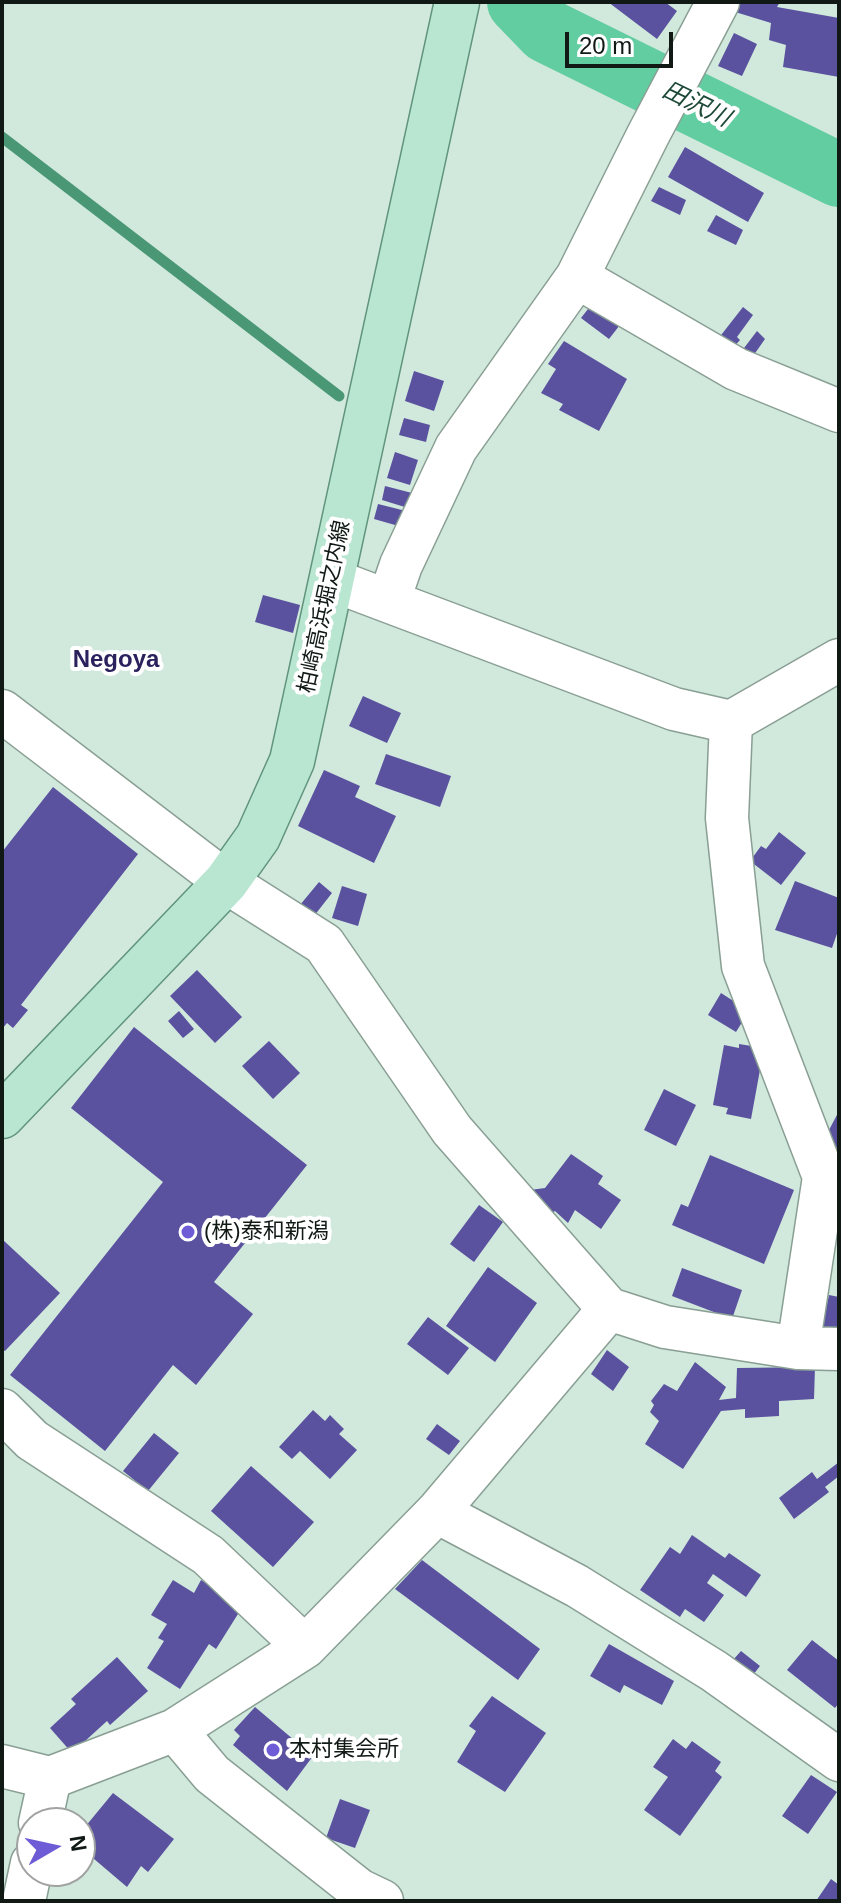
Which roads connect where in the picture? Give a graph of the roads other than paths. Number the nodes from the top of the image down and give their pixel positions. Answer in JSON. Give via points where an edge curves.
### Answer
{"nodes":[{"id":1,"x":457,"y":2,"type":"edge"},
{"id":2,"x":717,"y":2,"type":"edge"},
{"id":3,"x":577,"y":277,"type":"junction"},
{"id":4,"x":839,"y":411,"type":"edge"},
{"id":5,"x":332,"y":580,"type":"junction"},
{"id":6,"x":389,"y":600,"type":"junction"},
{"id":7,"x":839,"y":660,"type":"edge"},
{"id":8,"x":2,"y":711,"type":"edge"},
{"id":9,"x":731,"y":722,"type":"junction"},
{"id":10,"x":226,"y":882,"type":"junction"},
{"id":11,"x":2,"y":1116,"type":"edge"},
{"id":12,"x":609,"y":1309,"type":"junction"},
{"id":13,"x":819,"y":1349,"type":"edge"},
{"id":14,"x":2,"y":1410,"type":"edge"},
{"id":15,"x":437,"y":1512,"type":"junction"},
{"id":16,"x":305,"y":1647,"type":"junction"},
{"id":17,"x":175,"y":1730,"type":"junction"},
{"id":18,"x":839,"y":1760,"type":"edge"},
{"id":19,"x":2,"y":1766,"type":"edge"},
{"id":20,"x":50,"y":1778,"type":"junction"},
{"id":21,"x":44,"y":1807,"type":"edge"},
{"id":22,"x":382,"y":1901,"type":"edge"}],
"edges":[{"from":1,"to":5,"type":"main road","name":"柏崎高浜堀之内線"},
{"from":2,"to":3,"type":"street"},
{"from":3,"to":4,"type":"street","via":[[736,369]]},
{"from":3,"to":6,"type":"street","via":[[456,448]]},
{"from":5,"to":6,"type":"street"},
{"from":5,"to":10,"type":"main road","name":"柏崎高浜堀之内線","via":[[292,761],[258,837]]},
{"from":6,"to":9,"type":"street","via":[[674,709]]},
{"from":7,"to":9,"type":"street"},
{"from":8,"to":10,"type":"street"},
{"from":9,"to":13,"type":"street","via":[[727,818],[743,966],[824,1177]]},
{"from":10,"to":11,"type":"main road","name":"柏崎高浜堀之内線"},
{"from":10,"to":12,"type":"street","via":[[324,944],[452,1130]]},
{"from":12,"to":13,"type":"street","via":[[665,1327]]},
{"from":12,"to":15,"type":"street"},
{"from":14,"to":16,"type":"street","via":[[32,1440],[208,1555]]},
{"from":15,"to":16,"type":"street"},
{"from":15,"to":18,"type":"street","via":[[590,1594],[714,1671]]},
{"from":16,"to":17,"type":"street"},
{"from":17,"to":20,"type":"street"},
{"from":17,"to":22,"type":"street","via":[[212,1774],[359,1890]]},
{"from":19,"to":20,"type":"street"},
{"from":20,"to":21,"type":"street"}]}
